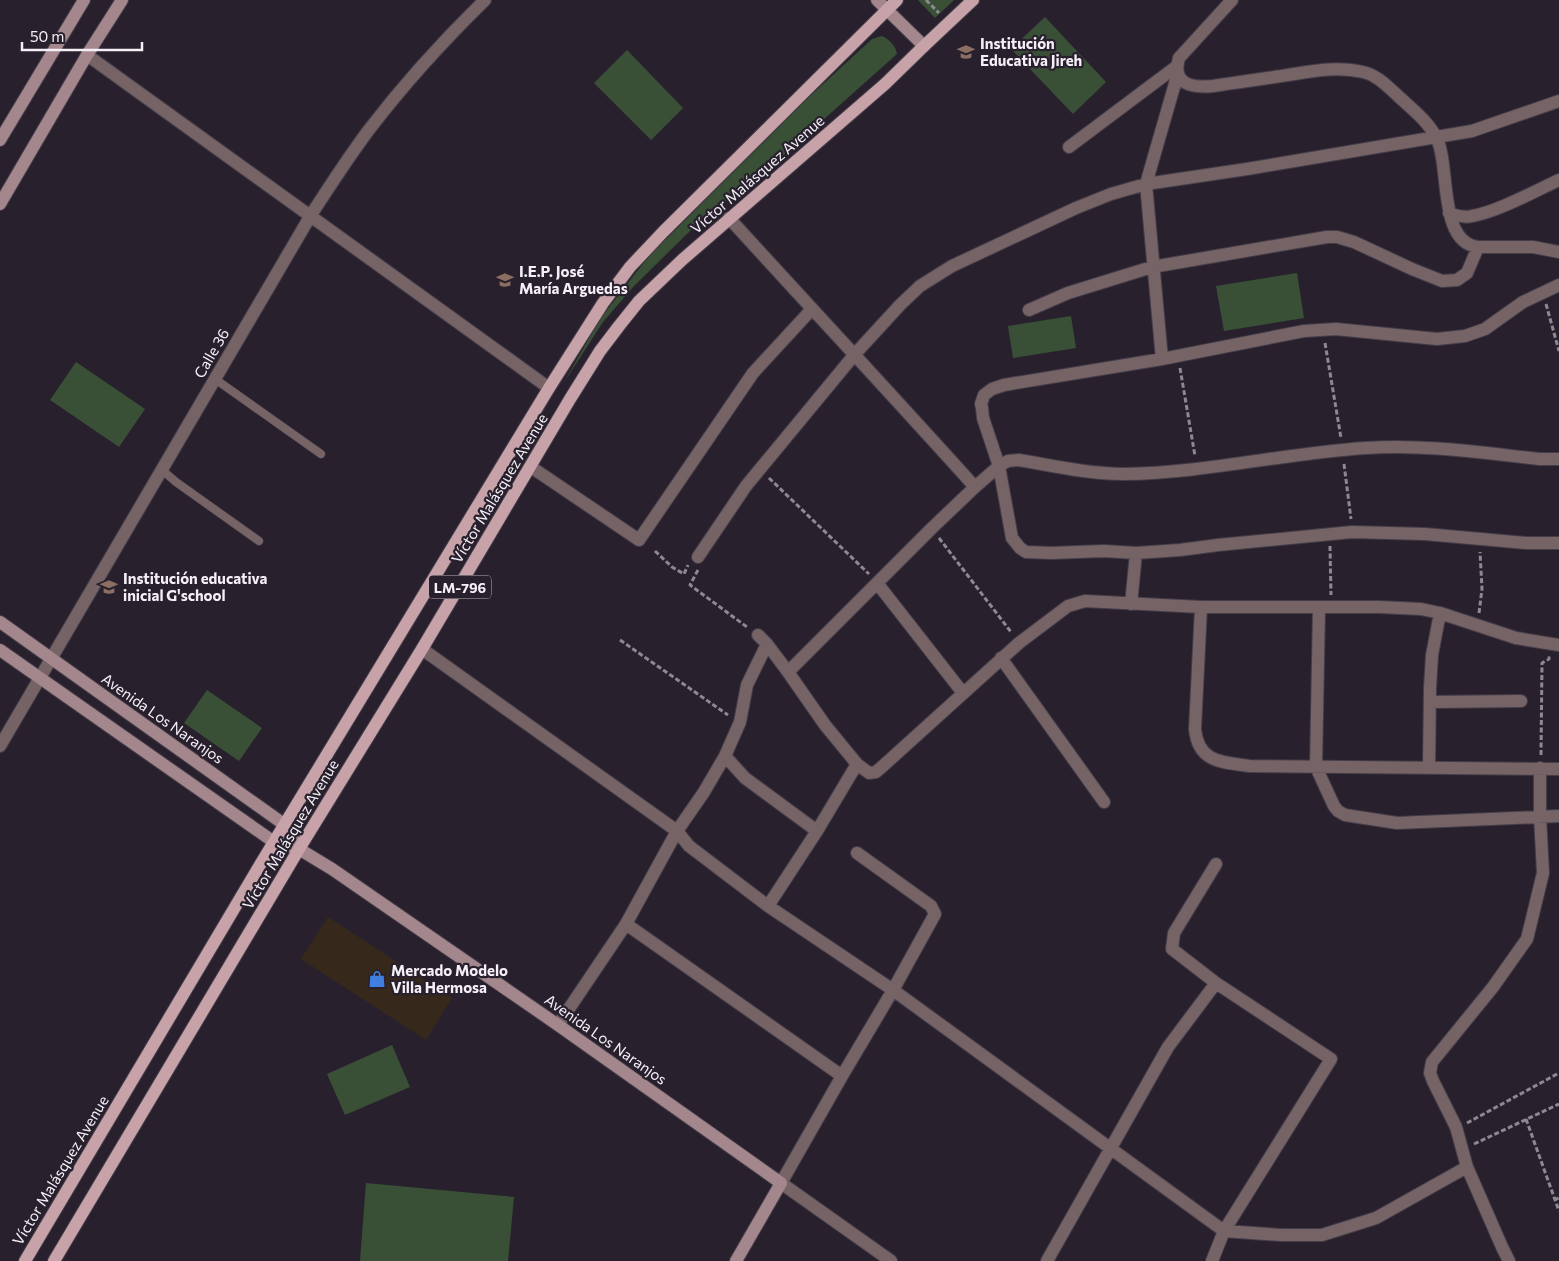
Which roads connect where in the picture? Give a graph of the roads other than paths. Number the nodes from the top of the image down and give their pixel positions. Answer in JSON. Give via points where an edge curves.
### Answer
{"nodes":[{"id":1,"x":84,"y":0,"type":"edge"},
{"id":2,"x":122,"y":0,"type":"edge"},
{"id":3,"x":485,"y":0,"type":"edge"},
{"id":4,"x":877,"y":0,"type":"edge"},
{"id":5,"x":897,"y":0,"type":"edge"},
{"id":6,"x":973,"y":0,"type":"edge"},
{"id":7,"x":1232,"y":0,"type":"edge"},
{"id":8,"x":887,"y":10,"type":"junction"},
{"id":9,"x":924,"y":46,"type":"junction"},
{"id":10,"x":87,"y":55,"type":"junction"},
{"id":11,"x":1177,"y":70,"type":"junction"},
{"id":12,"x":1559,"y":102,"type":"edge"},
{"id":13,"x":1436,"y":136,"type":"junction"},
{"id":14,"x":0,"y":140,"type":"edge"},
{"id":15,"x":1070,"y":148,"type":"dead end"},
{"id":16,"x":1559,"y":180,"type":"edge"},
{"id":17,"x":1146,"y":184,"type":"junction"},
{"id":18,"x":0,"y":204,"type":"edge"},
{"id":19,"x":1449,"y":213,"type":"junction"},
{"id":20,"x":310,"y":216,"type":"junction"},
{"id":21,"x":729,"y":218,"type":"junction"},
{"id":22,"x":1478,"y":247,"type":"junction"},
{"id":23,"x":1559,"y":252,"type":"edge"},
{"id":24,"x":1152,"y":267,"type":"junction"},
{"id":25,"x":1559,"y":286,"type":"edge"},
{"id":26,"x":812,"y":309,"type":"junction"},
{"id":27,"x":1029,"y":310,"type":"dead end"},
{"id":28,"x":855,"y":354,"type":"junction"},
{"id":29,"x":1162,"y":359,"type":"junction"},
{"id":30,"x":215,"y":379,"type":"junction"},
{"id":31,"x":549,"y":388,"type":"junction"},
{"id":32,"x":321,"y":454,"type":"dead end"},
{"id":33,"x":1559,"y":459,"type":"edge"},
{"id":34,"x":999,"y":466,"type":"junction"},
{"id":35,"x":531,"y":467,"type":"junction"},
{"id":36,"x":162,"y":470,"type":"junction"},
{"id":37,"x":975,"y":487,"type":"junction"},
{"id":38,"x":259,"y":541,"type":"dead end"},
{"id":39,"x":1559,"y":543,"type":"edge"},
{"id":40,"x":1136,"y":553,"type":"junction"},
{"id":41,"x":698,"y":557,"type":"dead end"},
{"id":42,"x":877,"y":583,"type":"junction"},
{"id":43,"x":1131,"y":604,"type":"junction"},
{"id":44,"x":1201,"y":607,"type":"junction"},
{"id":45,"x":1319,"y":608,"type":"junction"},
{"id":46,"x":1440,"y":613,"type":"junction"},
{"id":47,"x":0,"y":622,"type":"edge"},
{"id":48,"x":1559,"y":645,"type":"edge"},
{"id":49,"x":422,"y":649,"type":"junction"},
{"id":50,"x":0,"y":650,"type":"edge"},
{"id":51,"x":51,"y":658,"type":"junction"},
{"id":52,"x":1001,"y":658,"type":"junction"},
{"id":53,"x":788,"y":672,"type":"junction"},
{"id":54,"x":40,"y":679,"type":"junction"},
{"id":55,"x":963,"y":693,"type":"junction"},
{"id":56,"x":1522,"y":701,"type":"dead end"},
{"id":57,"x":1430,"y":702,"type":"junction"},
{"id":58,"x":0,"y":746,"type":"edge"},
{"id":59,"x":725,"y":756,"type":"junction"},
{"id":60,"x":857,"y":764,"type":"junction"},
{"id":61,"x":1316,"y":767,"type":"junction"},
{"id":62,"x":1429,"y":767,"type":"junction"},
{"id":63,"x":1540,"y":768,"type":"junction"},
{"id":64,"x":1559,"y":769,"type":"edge"},
{"id":65,"x":1104,"y":802,"type":"dead end"},
{"id":66,"x":1540,"y":816,"type":"junction"},
{"id":67,"x":1559,"y":816,"type":"edge"},
{"id":68,"x":285,"y":825,"type":"junction"},
{"id":69,"x":677,"y":831,"type":"junction"},
{"id":70,"x":817,"y":831,"type":"junction"},
{"id":71,"x":274,"y":842,"type":"junction"},
{"id":72,"x":299,"y":849,"type":"junction"},
{"id":73,"x":857,"y":854,"type":"dead end"},
{"id":74,"x":1216,"y":864,"type":"dead end"},
{"id":75,"x":768,"y":906,"type":"junction"},
{"id":76,"x":626,"y":924,"type":"junction"},
{"id":77,"x":1216,"y":983,"type":"junction"},
{"id":78,"x":894,"y":990,"type":"junction"},
{"id":79,"x":558,"y":1025,"type":"junction"},
{"id":80,"x":842,"y":1076,"type":"junction"},
{"id":81,"x":1111,"y":1149,"type":"junction"},
{"id":82,"x":1467,"y":1167,"type":"junction"},
{"id":83,"x":780,"y":1183,"type":"junction"},
{"id":84,"x":1224,"y":1231,"type":"junction"},
{"id":85,"x":56,"y":1260,"type":"edge"},
{"id":86,"x":25,"y":1261,"type":"edge"},
{"id":87,"x":736,"y":1261,"type":"edge"},
{"id":88,"x":891,"y":1261,"type":"edge"},
{"id":89,"x":1047,"y":1261,"type":"edge"},
{"id":90,"x":1212,"y":1261,"type":"edge"},
{"id":91,"x":1510,"y":1261,"type":"edge"}],
"edges":[{"from":1,"to":14,"type":"street"},
{"from":2,"to":10,"type":"street"},
{"from":3,"to":20,"type":"street","name":"Calle 36","via":[[436,49],[388,105]]},
{"from":4,"to":8,"type":"street"},
{"from":5,"to":8,"type":"main road","name":"Víctor Malásquez Avenue","number":"LM-796"},
{"from":6,"to":9,"type":"main road","name":"Víctor Malásquez Avenue","number":"LM-796"},
{"from":7,"to":11,"type":"street","via":[[1179,58]]},
{"from":8,"to":9,"type":"street"},
{"from":8,"to":31,"type":"main road","name":"Víctor Malásquez Avenue","number":"LM-796","via":[[643,253],[603,303]]},
{"from":9,"to":21,"type":"main road","name":"Víctor Malásquez Avenue","number":"LM-796","via":[[885,84]]},
{"from":10,"to":18,"type":"street"},
{"from":10,"to":20,"type":"street"},
{"from":11,"to":13,"type":"street","via":[[1186,84],[1201,87],[1325,70],[1366,73],[1381,80]]},
{"from":11,"to":15,"type":"street"},
{"from":11,"to":17,"type":"street"},
{"from":12,"to":13,"type":"street","via":[[1488,127]]},
{"from":13,"to":17,"type":"street"},
{"from":13,"to":19,"type":"street"},
{"from":16,"to":19,"type":"street","via":[[1473,216]]},
{"from":17,"to":24,"type":"street"},
{"from":17,"to":28,"type":"street","via":[[1076,208],[935,275],[900,304]]},
{"from":19,"to":22,"type":"street","via":[[1464,240]]},
{"from":20,"to":30,"type":"street","name":"Calle 36"},
{"from":20,"to":31,"type":"street"},
{"from":21,"to":26,"type":"street"},
{"from":21,"to":35,"type":"main road","name":"Víctor Malásquez Avenue","number":"LM-796","via":[[660,280],[619,326],[600,351]]},
{"from":22,"to":23,"type":"street","via":[[1533,247]]},
{"from":22,"to":24,"type":"street","via":[[1467,273],[1457,280],[1442,281],[1337,237]]},
{"from":24,"to":27,"type":"street","via":[[1068,293]]},
{"from":24,"to":29,"type":"street"},
{"from":25,"to":29,"type":"street","via":[[1523,302],[1485,329],[1465,336],[1437,339],[1319,329]]},
{"from":26,"to":28,"type":"street"},
{"from":26,"to":35,"type":"street","via":[[753,373],[639,540]]},
{"from":28,"to":37,"type":"street"},
{"from":28,"to":41,"type":"street","via":[[746,486]]},
{"from":29,"to":34,"type":"street","via":[[1004,385],[988,392],[981,404],[983,418]]},
{"from":30,"to":32,"type":"lane"},
{"from":30,"to":36,"type":"street","name":"Calle 36"},
{"from":31,"to":68,"type":"main road","name":"Víctor Malásquez Avenue","number":"LM-796"},
{"from":33,"to":34,"type":"street","via":[[1423,447],[1375,447],[1197,470],[1122,474],[1019,460]]},
{"from":34,"to":37,"type":"street"},
{"from":34,"to":40,"type":"street","via":[[1010,531],[1015,544],[1026,552]]},
{"from":35,"to":49,"type":"main road","name":"Víctor Malásquez Avenue","number":"LM-796"},
{"from":36,"to":38,"type":"lane"},
{"from":36,"to":51,"type":"street","name":"Calle 36"},
{"from":37,"to":42,"type":"street"},
{"from":39,"to":40,"type":"street","via":[[1352,532]]},
{"from":40,"to":43,"type":"street"},
{"from":42,"to":53,"type":"street"},
{"from":42,"to":55,"type":"street"},
{"from":43,"to":44,"type":"street"},
{"from":43,"to":52,"type":"street","via":[[1076,603],[1054,615]]},
{"from":44,"to":45,"type":"street"},
{"from":44,"to":61,"type":"street","via":[[1195,728],[1202,750],[1213,760],[1240,765]]},
{"from":45,"to":46,"type":"street","via":[[1404,608]]},
{"from":45,"to":61,"type":"street"},
{"from":46,"to":48,"type":"street","via":[[1516,638]]},
{"from":46,"to":57,"type":"street","via":[[1432,655]]},
{"from":47,"to":51,"type":"street","name":"Avenida Los Naranjos"},
{"from":49,"to":69,"type":"street"},
{"from":49,"to":72,"type":"main road","name":"Víctor Malásquez Avenue","number":"LM-796"},
{"from":50,"to":54,"type":"street","name":"Avenida Los Naranjos"},
{"from":51,"to":54,"type":"street","name":"Calle 36"},
{"from":51,"to":68,"type":"street","name":"Avenida Los Naranjos"},
{"from":52,"to":55,"type":"street"},
{"from":52,"to":65,"type":"street"},
{"from":53,"to":59,"type":"street","via":[[762,639],[747,685],[740,722]]},
{"from":53,"to":60,"type":"street","via":[[824,725]]},
{"from":54,"to":58,"type":"street","name":"Calle 36"},
{"from":54,"to":71,"type":"street","name":"Avenida Los Naranjos"},
{"from":55,"to":60,"type":"street","via":[[876,772],[869,773]]},
{"from":56,"to":57,"type":"street"},
{"from":57,"to":62,"type":"street"},
{"from":59,"to":69,"type":"street"},
{"from":59,"to":70,"type":"street","via":[[745,778]]},
{"from":60,"to":70,"type":"street"},
{"from":61,"to":62,"type":"street"},
{"from":61,"to":66,"type":"street","via":[[1334,806],[1345,815],[1397,823]]},
{"from":62,"to":63,"type":"street"},
{"from":63,"to":64,"type":"street"},
{"from":63,"to":66,"type":"street"},
{"from":66,"to":67,"type":"street"},
{"from":66,"to":82,"type":"street","via":[[1543,873],[1527,939],[1432,1062],[1432,1081],[1456,1128]]},
{"from":68,"to":71,"type":"main road","name":"Víctor Malásquez Avenue","number":"LM-796"},
{"from":68,"to":72,"type":"street","name":"Avenida Los Naranjos"},
{"from":69,"to":75,"type":"street","via":[[695,850]]},
{"from":69,"to":76,"type":"street"},
{"from":70,"to":75,"type":"street"},
{"from":71,"to":72,"type":"street","name":"Avenida Los Naranjos"},
{"from":71,"to":86,"type":"main road","name":"Víctor Malásquez Avenue","number":"LM-796"},
{"from":72,"to":79,"type":"street","name":"Avenida Los Naranjos"},
{"from":72,"to":85,"type":"main road","name":"Víctor Malásquez Avenue","number":"LM-796"},
{"from":73,"to":78,"type":"street","via":[[931,906],[935,914]]},
{"from":74,"to":77,"type":"street","via":[[1174,933],[1172,949]]},
{"from":75,"to":78,"type":"street"},
{"from":76,"to":79,"type":"street"},
{"from":76,"to":80,"type":"street"},
{"from":77,"to":81,"type":"street","via":[[1168,1046]]},
{"from":77,"to":84,"type":"street","via":[[1331,1059]]},
{"from":78,"to":80,"type":"street"},
{"from":78,"to":81,"type":"street"},
{"from":79,"to":83,"type":"street","name":"Avenida Los Naranjos"},
{"from":80,"to":83,"type":"street"},
{"from":81,"to":84,"type":"street"},
{"from":81,"to":89,"type":"street"},
{"from":82,"to":84,"type":"street","via":[[1376,1218],[1322,1235]]},
{"from":82,"to":91,"type":"street"},
{"from":83,"to":87,"type":"street"},
{"from":83,"to":88,"type":"street","name":"Avenida Los Naranjos"},
{"from":84,"to":90,"type":"street"}]}
